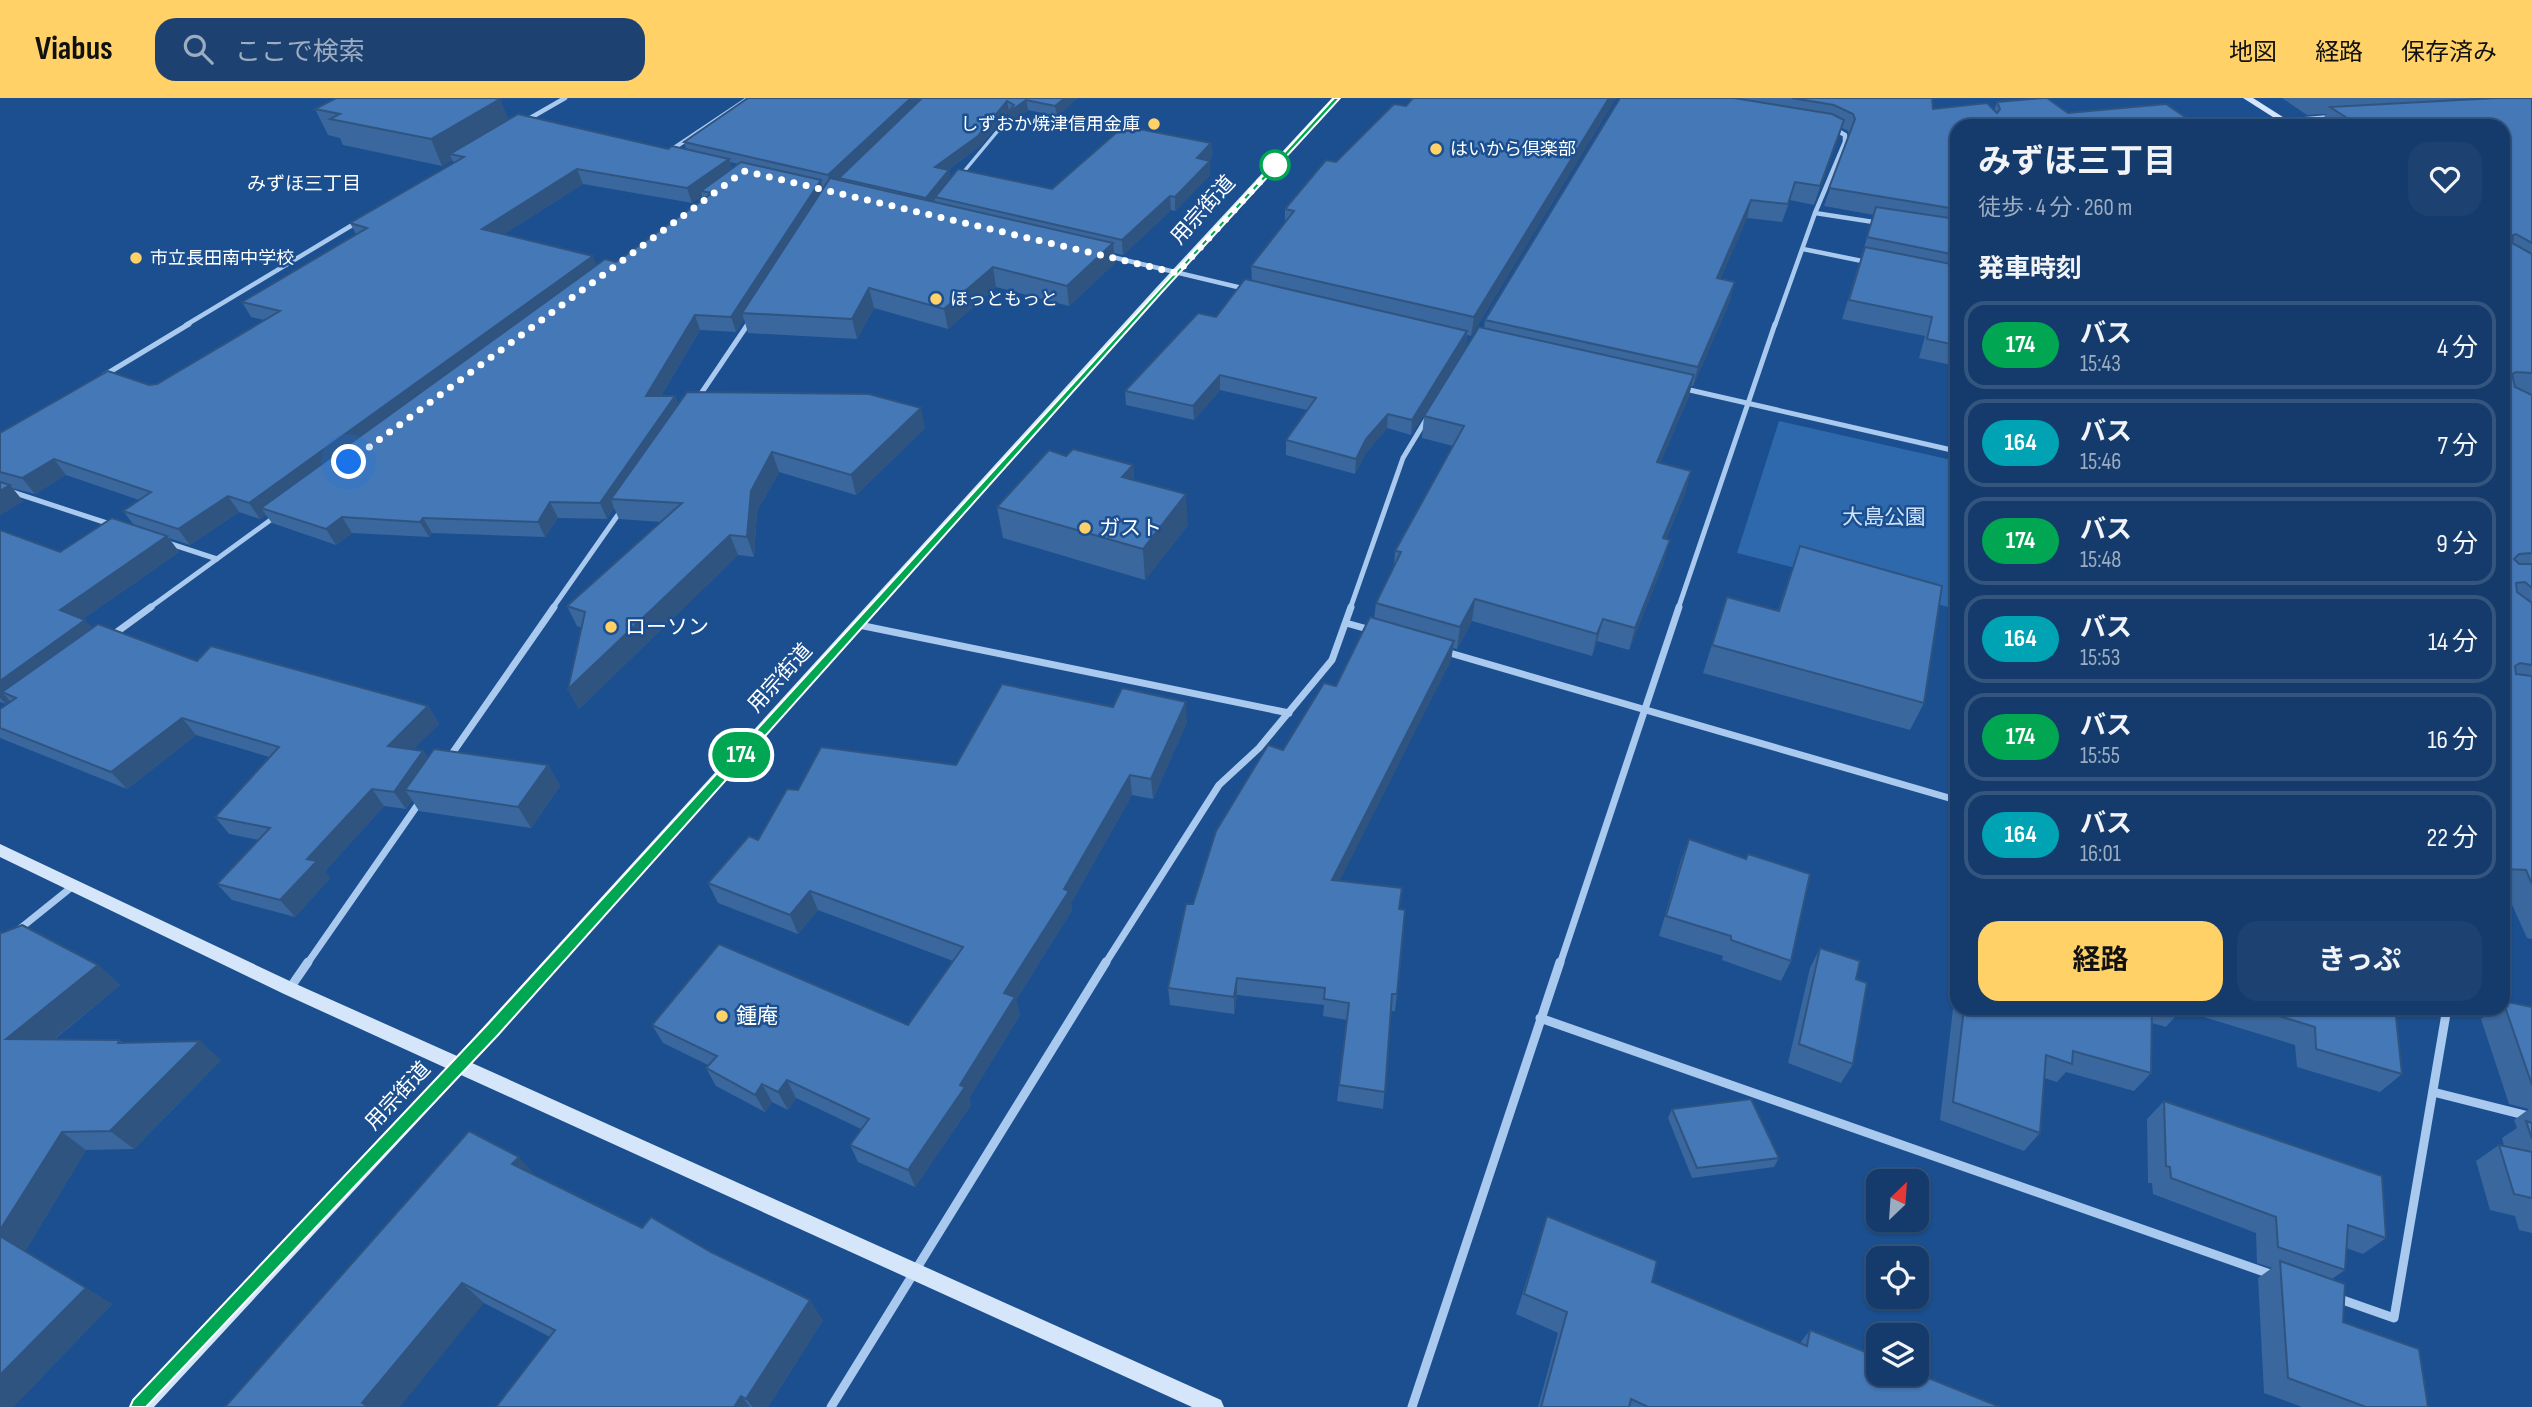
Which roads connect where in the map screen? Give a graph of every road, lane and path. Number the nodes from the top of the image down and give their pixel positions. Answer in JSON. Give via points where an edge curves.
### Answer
{"nodes":[{"id":1,"x":565,"y":98,"type":"edge"},
{"id":2,"x":749,"y":98,"type":"edge"},
{"id":3,"x":1336,"y":98,"type":"edge"},
{"id":4,"x":2247,"y":98,"type":"edge"},
{"id":5,"x":1011,"y":115,"type":"edge"},
{"id":6,"x":2337,"y":117,"type":"edge"},
{"id":7,"x":2281,"y":119,"type":"edge"},
{"id":8,"x":2310,"y":119,"type":"edge"},
{"id":9,"x":528,"y":120,"type":"junction"},
{"id":10,"x":541,"y":123,"type":"edge"},
{"id":11,"x":516,"y":127,"type":"edge"},
{"id":12,"x":1828,"y":127,"type":"edge"},
{"id":13,"x":680,"y":156,"type":"edge"},
{"id":14,"x":954,"y":184,"type":"edge"},
{"id":15,"x":1815,"y":213,"type":"junction"},
{"id":16,"x":364,"y":219,"type":"edge"},
{"id":17,"x":1882,"y":223,"type":"edge"},
{"id":18,"x":1803,"y":249,"type":"junction"},
{"id":19,"x":1099,"y":254,"type":"edge"},
{"id":20,"x":1880,"y":264,"type":"edge"},
{"id":21,"x":1177,"y":273,"type":"junction"},
{"id":22,"x":1257,"y":292,"type":"edge"},
{"id":23,"x":758,"y":309,"type":"edge"},
{"id":24,"x":94,"y":381,"type":"edge"},
{"id":25,"x":1668,"y":385,"type":"edge"},
{"id":26,"x":695,"y":401,"type":"edge"},
{"id":27,"x":1747,"y":403,"type":"junction"},
{"id":28,"x":1430,"y":412,"type":"edge"},
{"id":29,"x":1950,"y":450,"type":"edge"},
{"id":30,"x":0,"y":488,"type":"edge"},
{"id":31,"x":625,"y":505,"type":"edge"},
{"id":32,"x":284,"y":509,"type":"edge"},
{"id":33,"x":128,"y":530,"type":"edge"},
{"id":34,"x":153,"y":538,"type":"edge"},
{"id":35,"x":217,"y":559,"type":"junction"},
{"id":36,"x":1346,"y":623,"type":"junction"},
{"id":37,"x":859,"y":625,"type":"junction"},
{"id":38,"x":1385,"y":634,"type":"edge"},
{"id":39,"x":98,"y":646,"type":"edge"},
{"id":40,"x":1436,"y":649,"type":"edge"},
{"id":41,"x":1643,"y":709,"type":"junction"},
{"id":42,"x":1289,"y":713,"type":"junction"},
{"id":43,"x":443,"y":768,"type":"edge"},
{"id":44,"x":427,"y":791,"type":"edge"},
{"id":45,"x":1950,"y":798,"type":"edge"},
{"id":46,"x":0,"y":850,"type":"edge"},
{"id":47,"x":74,"y":886,"type":"junction"},
{"id":48,"x":10,"y":936,"type":"edge"},
{"id":49,"x":290,"y":989,"type":"junction"},
{"id":50,"x":2446,"y":1015,"type":"edge"},
{"id":51,"x":1541,"y":1018,"type":"junction"},
{"id":52,"x":457,"y":1065,"type":"junction"},
{"id":53,"x":2433,"y":1092,"type":"junction"},
{"id":54,"x":2532,"y":1117,"type":"edge"},
{"id":55,"x":912,"y":1272,"type":"junction"},
{"id":56,"x":2289,"y":1281,"type":"edge"},
{"id":57,"x":2328,"y":1295,"type":"edge"},
{"id":58,"x":139,"y":1407,"type":"edge"},
{"id":59,"x":831,"y":1407,"type":"edge"},
{"id":60,"x":1214,"y":1407,"type":"edge"},
{"id":61,"x":1412,"y":1407,"type":"edge"}],
"edges":[{"from":1,"to":9,"type":"street"},
{"from":2,"to":13,"type":"street","via":[[667,153]]},
{"from":3,"to":21,"type":"street","name":"用宗街道"},
{"from":4,"to":7,"type":"street"},
{"from":5,"to":14,"type":"lane"},
{"from":6,"to":8,"type":"street"},
{"from":9,"to":10,"type":"street"},
{"from":9,"to":11,"type":"street"},
{"from":12,"to":15,"type":"street","via":[[1845,135],[1845,142]]},
{"from":15,"to":17,"type":"street"},
{"from":15,"to":18,"type":"street"},
{"from":16,"to":24,"type":"street"},
{"from":18,"to":20,"type":"street"},
{"from":18,"to":27,"type":"street"},
{"from":19,"to":21,"type":"street"},
{"from":21,"to":22,"type":"street"},
{"from":21,"to":37,"type":"street","name":"用宗街道"},
{"from":23,"to":26,"type":"street"},
{"from":25,"to":27,"type":"street"},
{"from":27,"to":29,"type":"street"},
{"from":27,"to":41,"type":"street"},
{"from":28,"to":36,"type":"street","via":[[1403,458]]},
{"from":30,"to":33,"type":"street"},
{"from":31,"to":43,"type":"street"},
{"from":32,"to":35,"type":"street"},
{"from":34,"to":35,"type":"street"},
{"from":35,"to":39,"type":"street"},
{"from":36,"to":38,"type":"street"},
{"from":36,"to":42,"type":"street","via":[[1332,660]]},
{"from":37,"to":42,"type":"street"},
{"from":37,"to":52,"type":"street","name":"用宗街道"},
{"from":40,"to":41,"type":"street"},
{"from":41,"to":45,"type":"street"},
{"from":41,"to":51,"type":"street"},
{"from":42,"to":55,"type":"street","via":[[1219,785],[1192,823]]},
{"from":44,"to":49,"type":"street"},
{"from":46,"to":47,"type":"street"},
{"from":47,"to":48,"type":"street"},
{"from":47,"to":49,"type":"street"},
{"from":49,"to":52,"type":"street"},
{"from":50,"to":53,"type":"street"},
{"from":51,"to":56,"type":"street"},
{"from":51,"to":61,"type":"street"},
{"from":52,"to":55,"type":"street"},
{"from":52,"to":58,"type":"street","name":"用宗街道"},
{"from":53,"to":54,"type":"street"},
{"from":53,"to":57,"type":"street","via":[[2394,1318]]},
{"from":55,"to":59,"type":"street"},
{"from":55,"to":60,"type":"street"}]}
